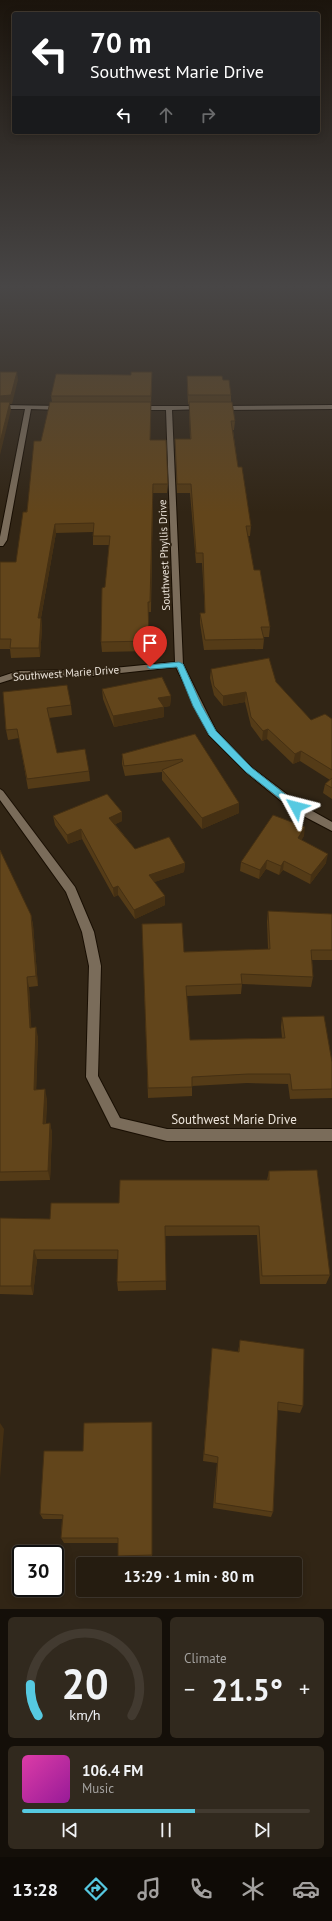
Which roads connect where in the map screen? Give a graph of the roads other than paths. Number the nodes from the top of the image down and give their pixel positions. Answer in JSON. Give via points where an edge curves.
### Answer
{"nodes":[{"id":1,"x":0,"y":407,"type":"edge"},
{"id":2,"x":332,"y":407,"type":"edge"},
{"id":3,"x":28,"y":408,"type":"junction"},
{"id":4,"x":67,"y":408,"type":"edge"},
{"id":5,"x":130,"y":408,"type":"edge"},
{"id":6,"x":169,"y":408,"type":"junction"},
{"id":7,"x":208,"y":408,"type":"edge"},
{"id":8,"x":216,"y":408,"type":"edge"},
{"id":9,"x":0,"y":544,"type":"edge"},
{"id":10,"x":179,"y":664,"type":"junction"},
{"id":11,"x":0,"y":680,"type":"edge"},
{"id":12,"x":0,"y":793,"type":"edge"},
{"id":13,"x":332,"y":827,"type":"edge"},
{"id":14,"x":332,"y":1134,"type":"edge"}],
"edges":[{"from":1,"to":3,"type":"street"},
{"from":2,"to":8,"type":"street"},
{"from":3,"to":4,"type":"street"},
{"from":3,"to":9,"type":"street","via":[[3,540]]},
{"from":5,"to":6,"type":"street"},
{"from":6,"to":7,"type":"street"},
{"from":6,"to":10,"type":"street","name":"Southwest Phyllis Drive"},
{"from":10,"to":11,"type":"street","name":"Southwest Marie Drive","via":[[93,673],[18,674]]},
{"from":10,"to":13,"type":"street","name":"Southwest Phyllis Drive","via":[[212,733],[249,770],[296,807]]},
{"from":12,"to":14,"type":"street","name":"Southwest Marie Drive","via":[[71,890],[88,932],[95,966],[92,1077],[116,1123],[167,1135]]}]}
